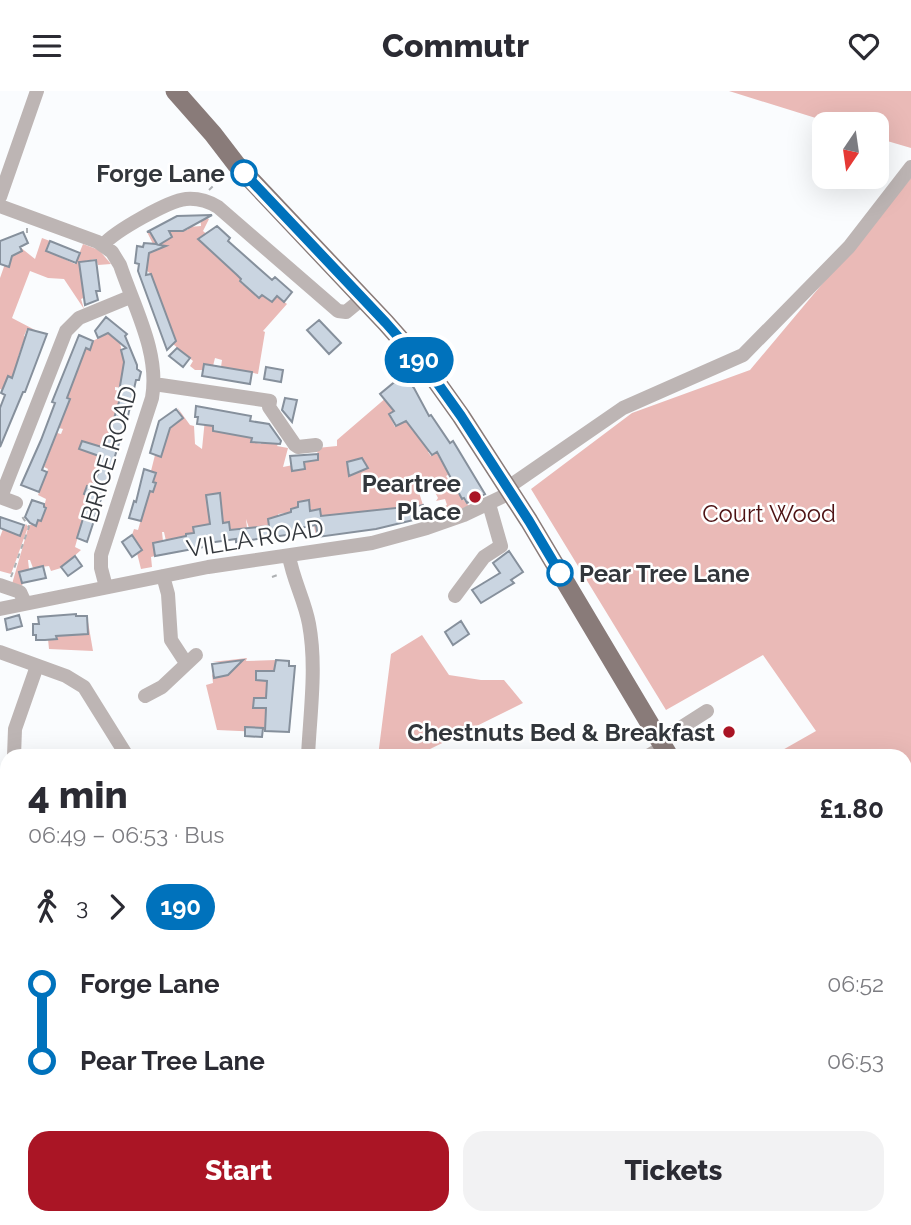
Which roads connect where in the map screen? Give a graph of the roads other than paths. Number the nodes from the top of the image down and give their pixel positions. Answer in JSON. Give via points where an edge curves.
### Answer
{"nodes":[{"id":1,"x":37,"y":91,"type":"edge"},
{"id":2,"x":175,"y":91,"type":"edge"},
{"id":3,"x":911,"y":167,"type":"edge"},
{"id":4,"x":0,"y":197,"type":"edge"},
{"id":5,"x":0,"y":206,"type":"edge"},
{"id":6,"x":103,"y":245,"type":"junction"},
{"id":7,"x":130,"y":297,"type":"junction"},
{"id":8,"x":363,"y":298,"type":"junction"},
{"id":9,"x":154,"y":384,"type":"junction"},
{"id":10,"x":316,"y":445,"type":"dead end"},
{"id":11,"x":509,"y":491,"type":"junction"},
{"id":12,"x":0,"y":497,"type":"edge"},
{"id":13,"x":489,"y":504,"type":"junction"},
{"id":14,"x":17,"y":506,"type":"road end"},
{"id":15,"x":288,"y":564,"type":"junction"},
{"id":16,"x":163,"y":576,"type":"junction"},
{"id":17,"x":4,"y":587,"type":"edge"},
{"id":18,"x":106,"y":587,"type":"junction"},
{"id":19,"x":455,"y":596,"type":"dead end"},
{"id":20,"x":25,"y":603,"type":"junction"},
{"id":21,"x":0,"y":609,"type":"edge"},
{"id":22,"x":0,"y":652,"type":"edge"},
{"id":23,"x":37,"y":666,"type":"junction"},
{"id":24,"x":145,"y":696,"type":"dead end"},
{"id":25,"x":707,"y":711,"type":"dead end"},
{"id":26,"x":7,"y":736,"type":"edge"},
{"id":27,"x":123,"y":749,"type":"edge"},
{"id":28,"x":308,"y":749,"type":"edge"},
{"id":29,"x":659,"y":749,"type":"edge"},
{"id":30,"x":661,"y":749,"type":"edge"}],
"edges":[{"from":1,"to":4,"type":"street"},
{"from":2,"to":8,"type":"main road","via":[[236,164]]},
{"from":3,"to":11,"type":"street","via":[[849,247],[743,355],[624,408]]},
{"from":5,"to":6,"type":"street"},
{"from":6,"to":7,"type":"street","name":"BRICE ROAD","via":[[117,260]]},
{"from":6,"to":8,"type":"street","via":[[114,234],[172,202],[200,200],[221,210],[338,311],[346,312]]},
{"from":7,"to":9,"type":"street","name":"BRICE ROAD","via":[[152,356]]},
{"from":7,"to":12,"type":"street","via":[[79,318],[66,331]]},
{"from":8,"to":11,"type":"main road","via":[[431,374]]},
{"from":9,"to":10,"type":"street","via":[[270,401],[269,407],[295,445]]},
{"from":9,"to":18,"type":"street","name":"BRICE ROAD","via":[[101,556]]},
{"from":11,"to":13,"type":"street","name":"VILLA ROAD"},
{"from":11,"to":29,"type":"main road"},
{"from":12,"to":14,"type":"street"},
{"from":13,"to":15,"type":"street","name":"VILLA ROAD","via":[[397,537]]},
{"from":13,"to":19,"type":"street","via":[[501,546],[484,557]]},
{"from":15,"to":16,"type":"street","name":"VILLA ROAD"},
{"from":15,"to":28,"type":"street","via":[[311,636]]},
{"from":16,"to":18,"type":"street","name":"VILLA ROAD"},
{"from":16,"to":24,"type":"street","via":[[169,594],[171,640],[191,659],[162,687]]},
{"from":17,"to":20,"type":"street","via":[[21,593]]},
{"from":18,"to":20,"type":"street","name":"VILLA ROAD"},
{"from":20,"to":21,"type":"street","name":"VILLA ROAD"},
{"from":22,"to":23,"type":"street"},
{"from":23,"to":26,"type":"street"},
{"from":23,"to":27,"type":"street","via":[[86,689]]},
{"from":25,"to":30,"type":"street"}]}
